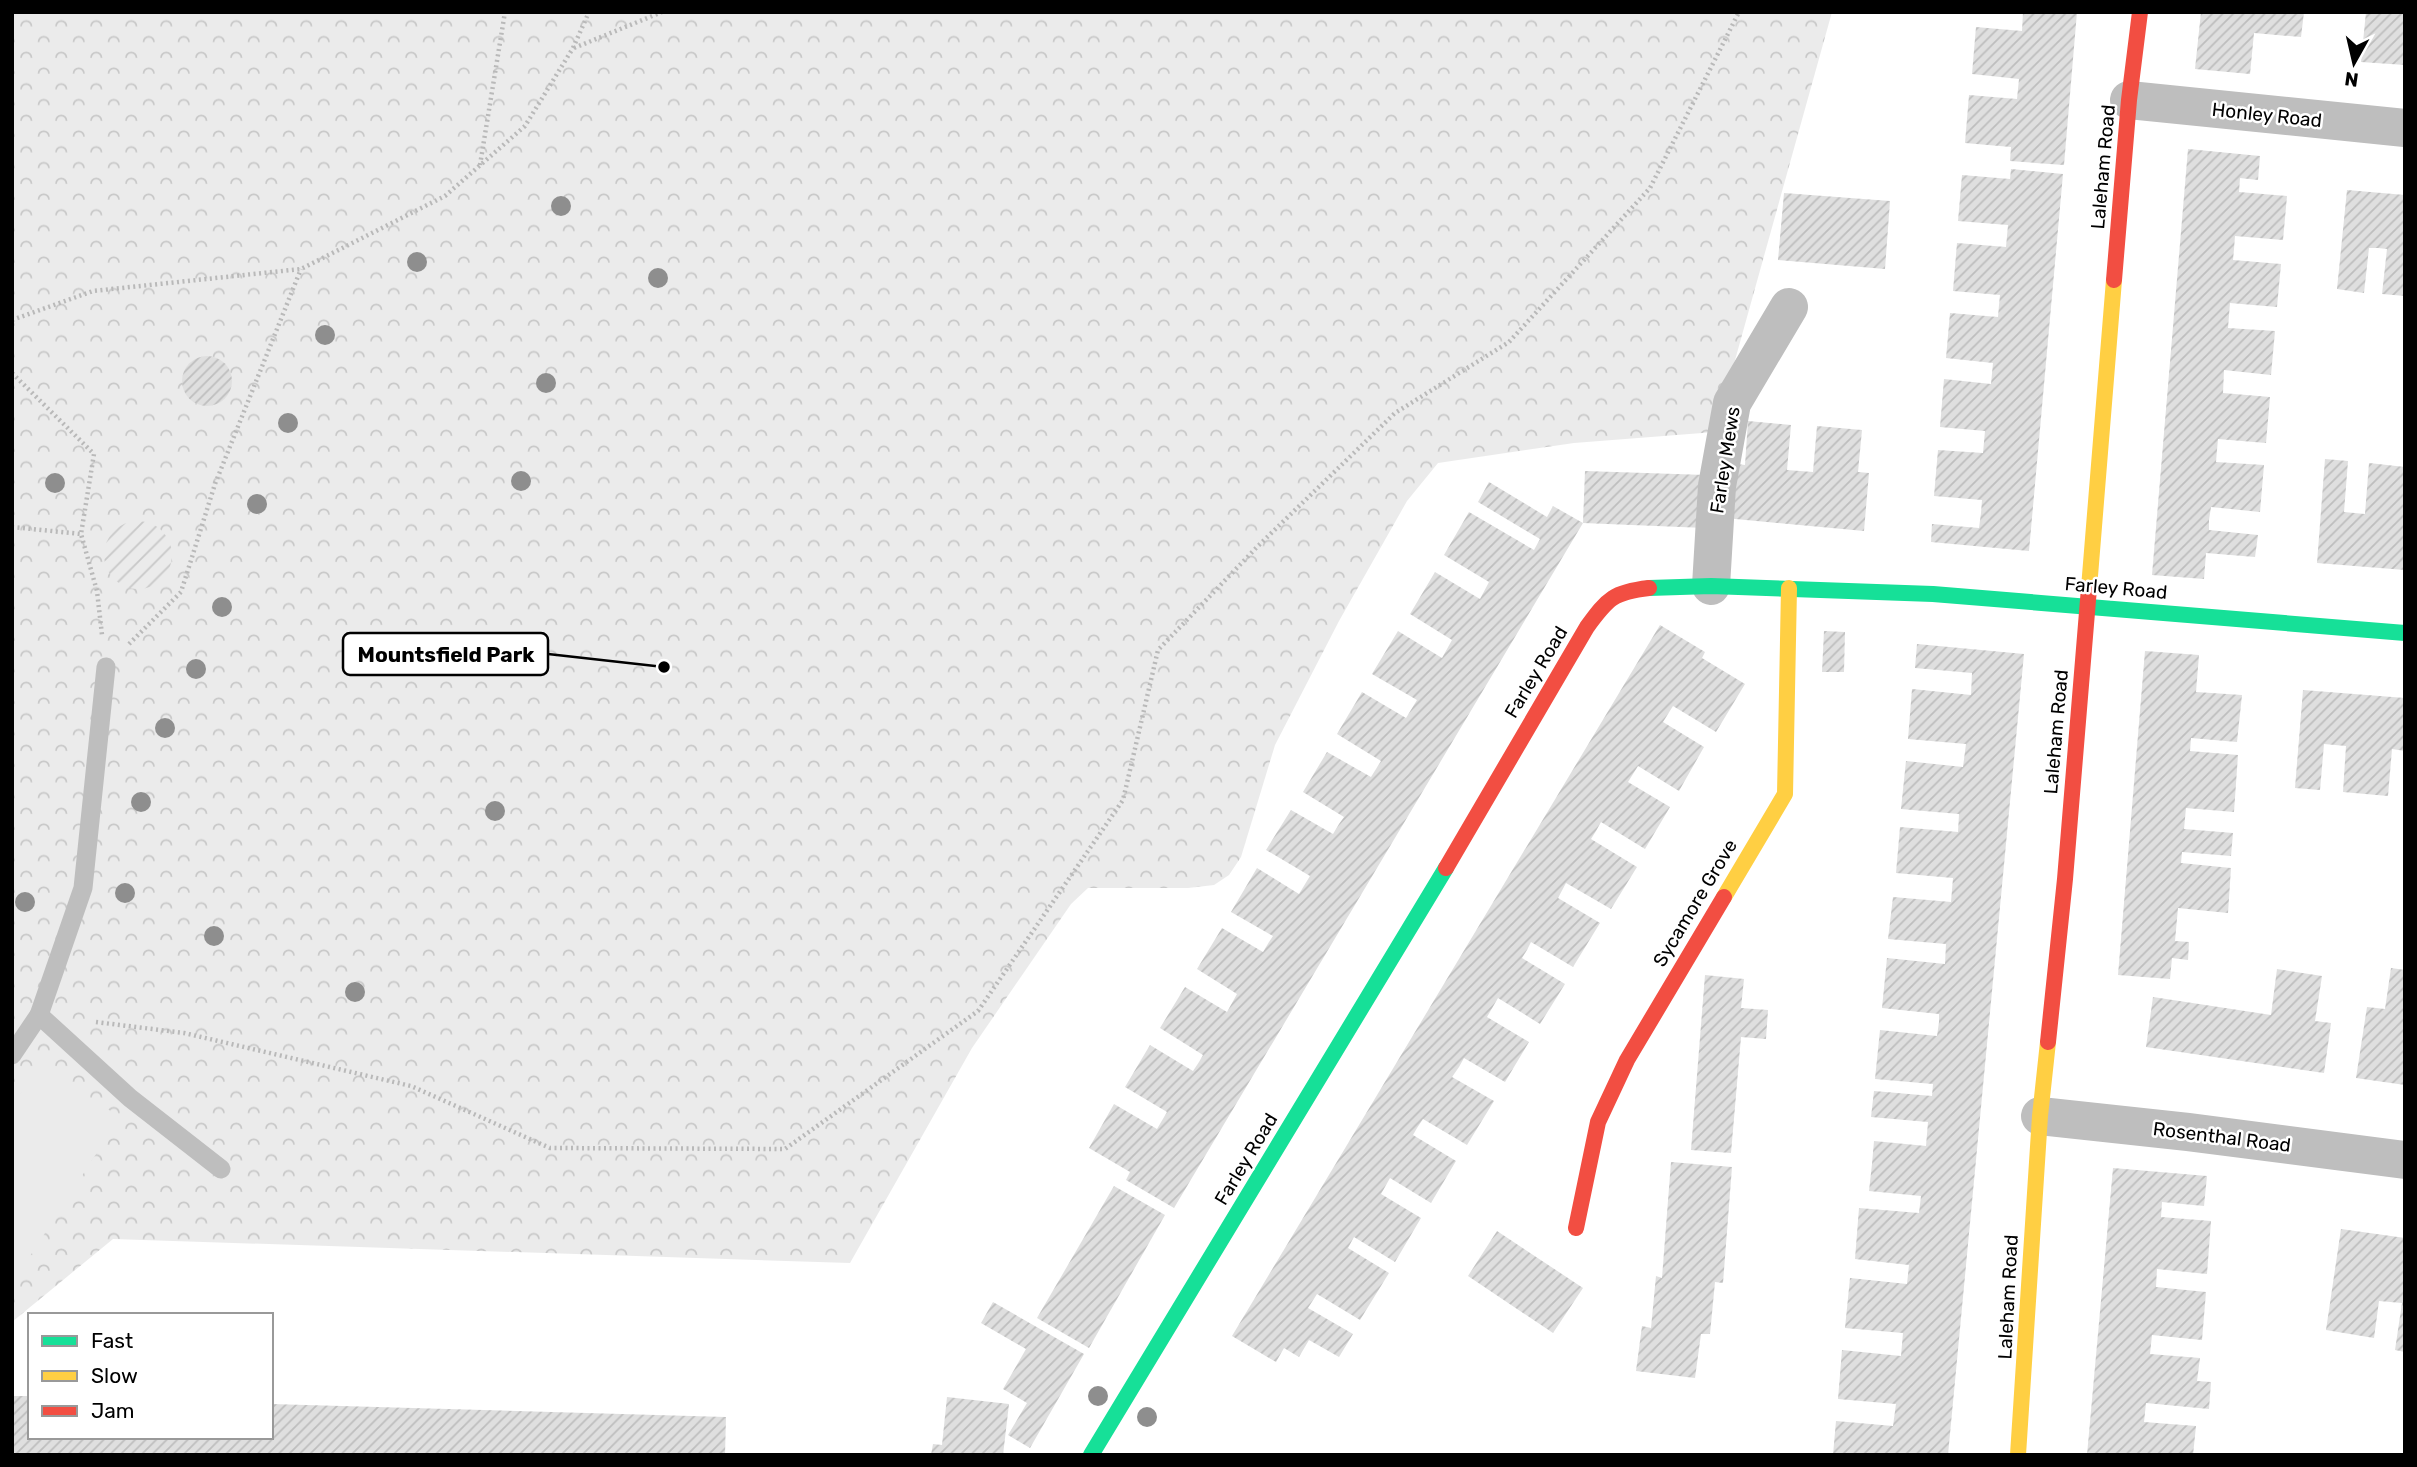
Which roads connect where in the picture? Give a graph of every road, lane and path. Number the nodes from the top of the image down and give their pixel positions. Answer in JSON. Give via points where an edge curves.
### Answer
{"nodes":[{"id":1,"x":505,"y":12,"type":"edge"},
{"id":2,"x":589,"y":12,"type":"edge"},
{"id":3,"x":662,"y":12,"type":"edge"},
{"id":4,"x":1739,"y":12,"type":"edge"},
{"id":5,"x":2140,"y":12,"type":"edge"},
{"id":6,"x":573,"y":48,"type":"junction"},
{"id":7,"x":2129,"y":100,"type":"junction"},
{"id":8,"x":2405,"y":128,"type":"edge"},
{"id":9,"x":480,"y":165,"type":"junction"},
{"id":10,"x":301,"y":269,"type":"junction"},
{"id":11,"x":1789,"y":307,"type":"dead end"},
{"id":12,"x":12,"y":320,"type":"edge"},
{"id":13,"x":12,"y":373,"type":"edge"},
{"id":14,"x":12,"y":527,"type":"edge"},
{"id":15,"x":81,"y":534,"type":"junction"},
{"id":16,"x":1711,"y":586,"type":"junction"},
{"id":17,"x":1789,"y":588,"type":"junction"},
{"id":18,"x":2087,"y":607,"type":"junction"},
{"id":19,"x":2405,"y":634,"type":"edge"},
{"id":20,"x":106,"y":667,"type":"junction"},
{"id":21,"x":39,"y":1015,"type":"junction"},
{"id":22,"x":12,"y":1055,"type":"edge"},
{"id":23,"x":2040,"y":1116,"type":"junction"},
{"id":24,"x":2405,"y":1160,"type":"edge"},
{"id":25,"x":221,"y":1169,"type":"dead end"},
{"id":26,"x":1576,"y":1228,"type":"dead end"},
{"id":27,"x":1091,"y":1455,"type":"edge"},
{"id":28,"x":2018,"y":1455,"type":"edge"}],
"edges":[{"from":1,"to":9,"type":"path"},
{"from":2,"to":6,"type":"path"},
{"from":3,"to":6,"type":"path"},
{"from":4,"to":21,"type":"path","via":[[1650,188],[1509,342],[1395,412],[1158,650],[1123,800],[978,1011],[785,1149],[550,1148],[411,1086],[184,1033]]},
{"from":5,"to":7,"type":"street","name":"Laleham Road"},
{"from":6,"to":9,"type":"path","via":[[525,126]]},
{"from":7,"to":8,"type":"street","name":"Honley Road"},
{"from":7,"to":18,"type":"street","name":"Laleham Road"},
{"from":9,"to":10,"type":"path","via":[[445,195]]},
{"from":10,"to":12,"type":"path","via":[[93,291]]},
{"from":10,"to":20,"type":"path","via":[[215,484],[181,592]]},
{"from":11,"to":16,"type":"street","name":"Farley Mews","via":[[1732,403],[1717,486]]},
{"from":13,"to":15,"type":"path","via":[[94,454]]},
{"from":14,"to":15,"type":"path"},
{"from":15,"to":20,"type":"path","via":[[97,591]]},
{"from":16,"to":17,"type":"street","name":"Farley Road"},
{"from":16,"to":27,"type":"street","name":"Farley Road","via":[[1623,591],[1603,605]]},
{"from":17,"to":18,"type":"street","name":"Farley Road"},
{"from":17,"to":26,"type":"street","name":"Sycamore Grove","via":[[1785,794],[1627,1060],[1598,1122]]},
{"from":18,"to":19,"type":"street","name":"Farley Road"},
{"from":18,"to":23,"type":"street","name":"Laleham Road"},
{"from":20,"to":21,"type":"lane","via":[[83,888]]},
{"from":21,"to":22,"type":"lane"},
{"from":21,"to":25,"type":"lane","via":[[130,1098]]},
{"from":23,"to":24,"type":"street","name":"Rosenthal Road"},
{"from":23,"to":28,"type":"street","name":"Laleham Road"}]}
